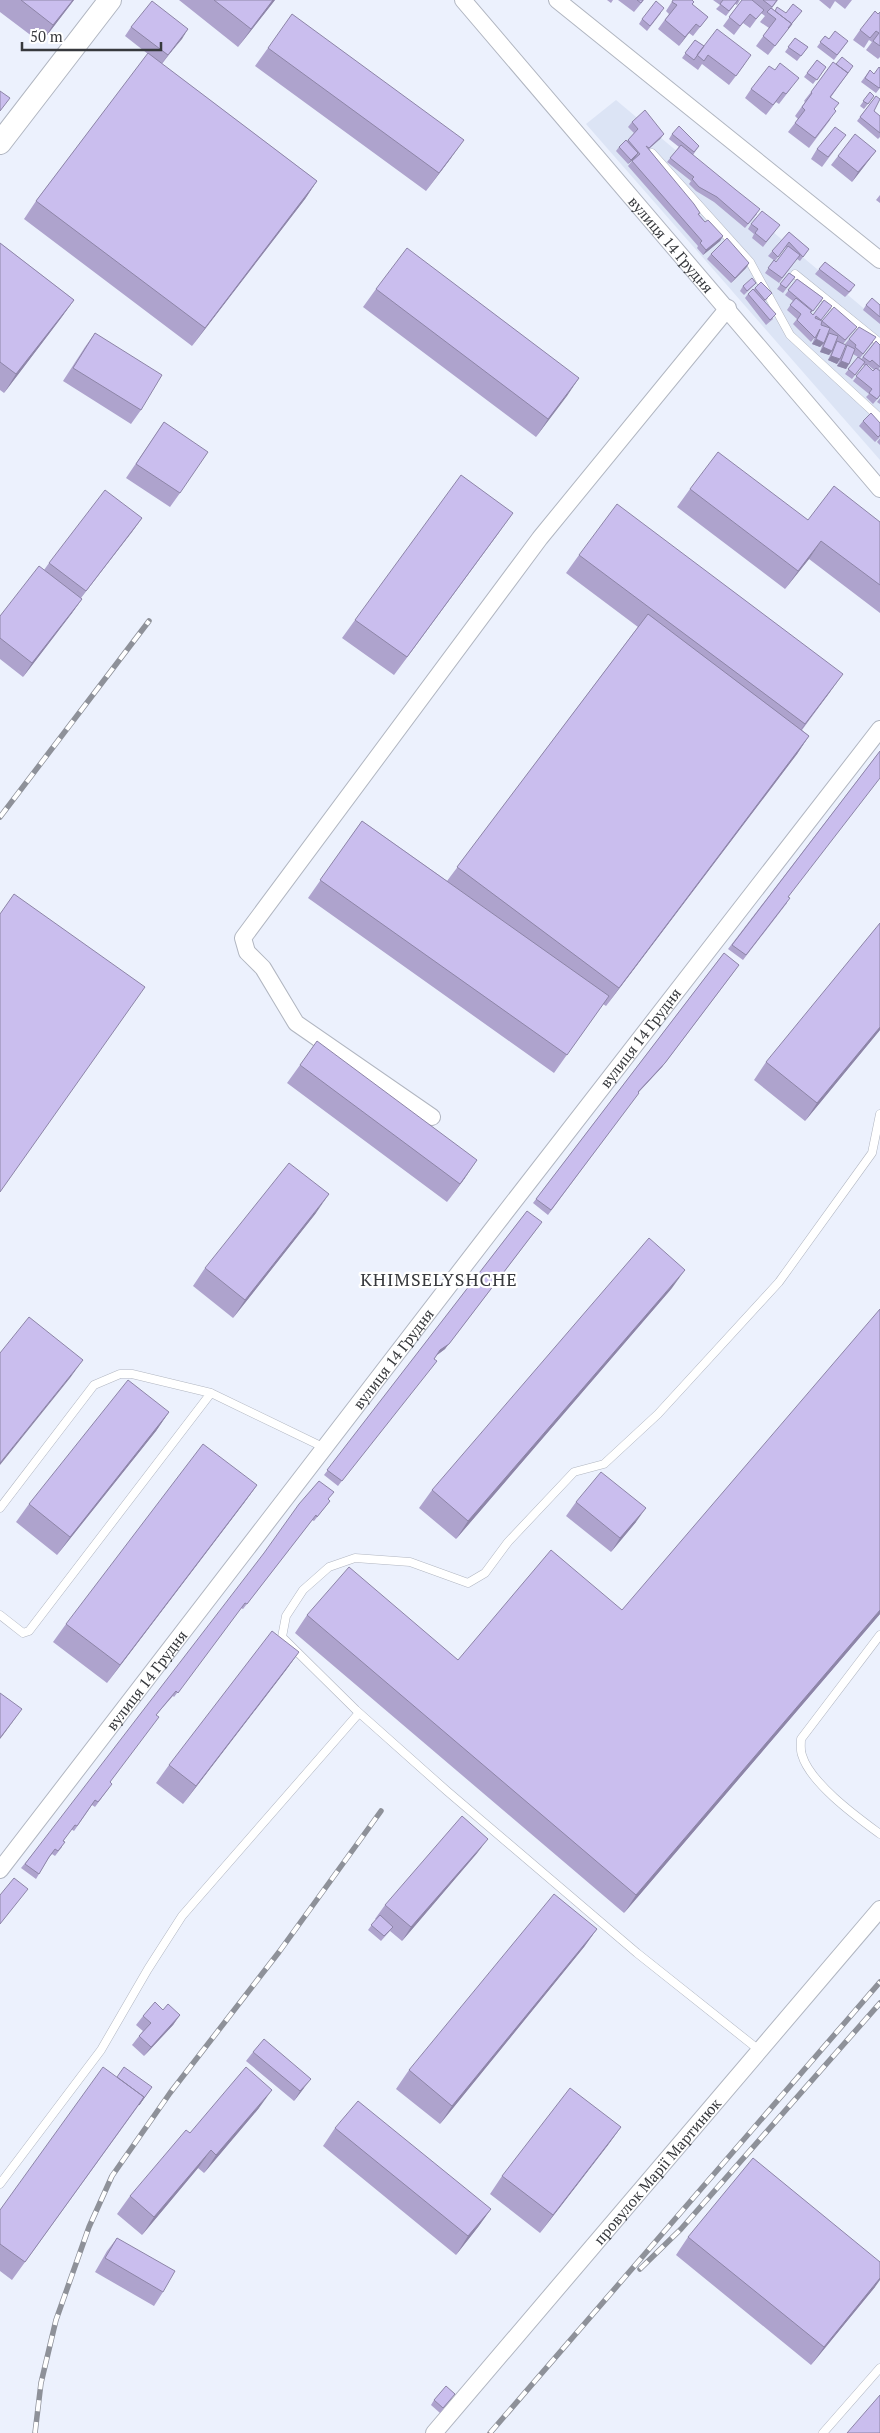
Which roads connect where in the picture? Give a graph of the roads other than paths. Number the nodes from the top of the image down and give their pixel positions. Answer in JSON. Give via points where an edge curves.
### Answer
{"nodes":[{"id":1,"x":110,"y":0,"type":"edge"},
{"id":2,"x":464,"y":0,"type":"edge"},
{"id":3,"x":557,"y":0,"type":"edge"},
{"id":4,"x":0,"y":143,"type":"edge"},
{"id":5,"x":652,"y":153,"type":"edge"},
{"id":6,"x":880,"y":260,"type":"edge"},
{"id":7,"x":795,"y":274,"type":"edge"},
{"id":8,"x":728,"y":308,"type":"junction"},
{"id":9,"x":880,"y":342,"type":"edge"},
{"id":10,"x":880,"y":418,"type":"edge"},
{"id":11,"x":880,"y":489,"type":"edge"},
{"id":12,"x":880,"y":729,"type":"edge"},
{"id":13,"x":880,"y":1114,"type":"edge"},
{"id":14,"x":432,"y":1117,"type":"dead end"},
{"id":15,"x":211,"y":1393,"type":"junction"},
{"id":16,"x":326,"y":1448,"type":"junction"},
{"id":17,"x":0,"y":1508,"type":"edge"},
{"id":18,"x":0,"y":1615,"type":"edge"},
{"id":19,"x":880,"y":1636,"type":"edge"},
{"id":20,"x":359,"y":1713,"type":"junction"},
{"id":21,"x":880,"y":1834,"type":"edge"},
{"id":22,"x":0,"y":1870,"type":"edge"},
{"id":23,"x":880,"y":1910,"type":"edge"},
{"id":24,"x":759,"y":2050,"type":"junction"},
{"id":25,"x":0,"y":2184,"type":"edge"},
{"id":26,"x":880,"y":2368,"type":"edge"},
{"id":27,"x":434,"y":2433,"type":"edge"},
{"id":28,"x":823,"y":2433,"type":"edge"}],
"edges":[{"from":1,"to":4,"type":"street"},
{"from":2,"to":8,"type":"street","name":"вулиця 14 Грудня"},
{"from":3,"to":6,"type":"street"},
{"from":5,"to":10,"type":"lane","via":[[750,262],[790,335]]},
{"from":7,"to":9,"type":"lane"},
{"from":8,"to":11,"type":"street","name":"вулиця 14 Грудня"},
{"from":8,"to":14,"type":"street","via":[[540,538],[243,938],[247,952],[263,968],[296,1023]]},
{"from":12,"to":16,"type":"street","name":"вулиця 14 Грудня","via":[[674,992]]},
{"from":13,"to":20,"type":"lane","via":[[872,1153],[779,1282],[658,1414],[617,1452],[604,1464],[574,1472],[508,1542],[485,1573],[468,1583],[410,1562],[355,1558],[328,1567],[303,1590],[286,1616],[282,1637]]},
{"from":15,"to":16,"type":"lane"},
{"from":15,"to":17,"type":"lane","via":[[132,1374],[120,1374],[94,1385]]},
{"from":15,"to":18,"type":"lane","via":[[29,1631],[23,1632]]},
{"from":16,"to":22,"type":"street","name":"вулиця 14 Грудня"},
{"from":19,"to":21,"type":"lane","via":[[802,1739],[801,1753],[809,1770],[826,1788]]},
{"from":20,"to":24,"type":"lane","via":[[637,1953]]},
{"from":20,"to":25,"type":"lane","via":[[182,1916],[101,2050]]},
{"from":23,"to":24,"type":"street","name":"провулок Марії Мартинюк"},
{"from":24,"to":27,"type":"street","name":"провулок Марії Мартинюк"},
{"from":26,"to":28,"type":"lane"}]}
